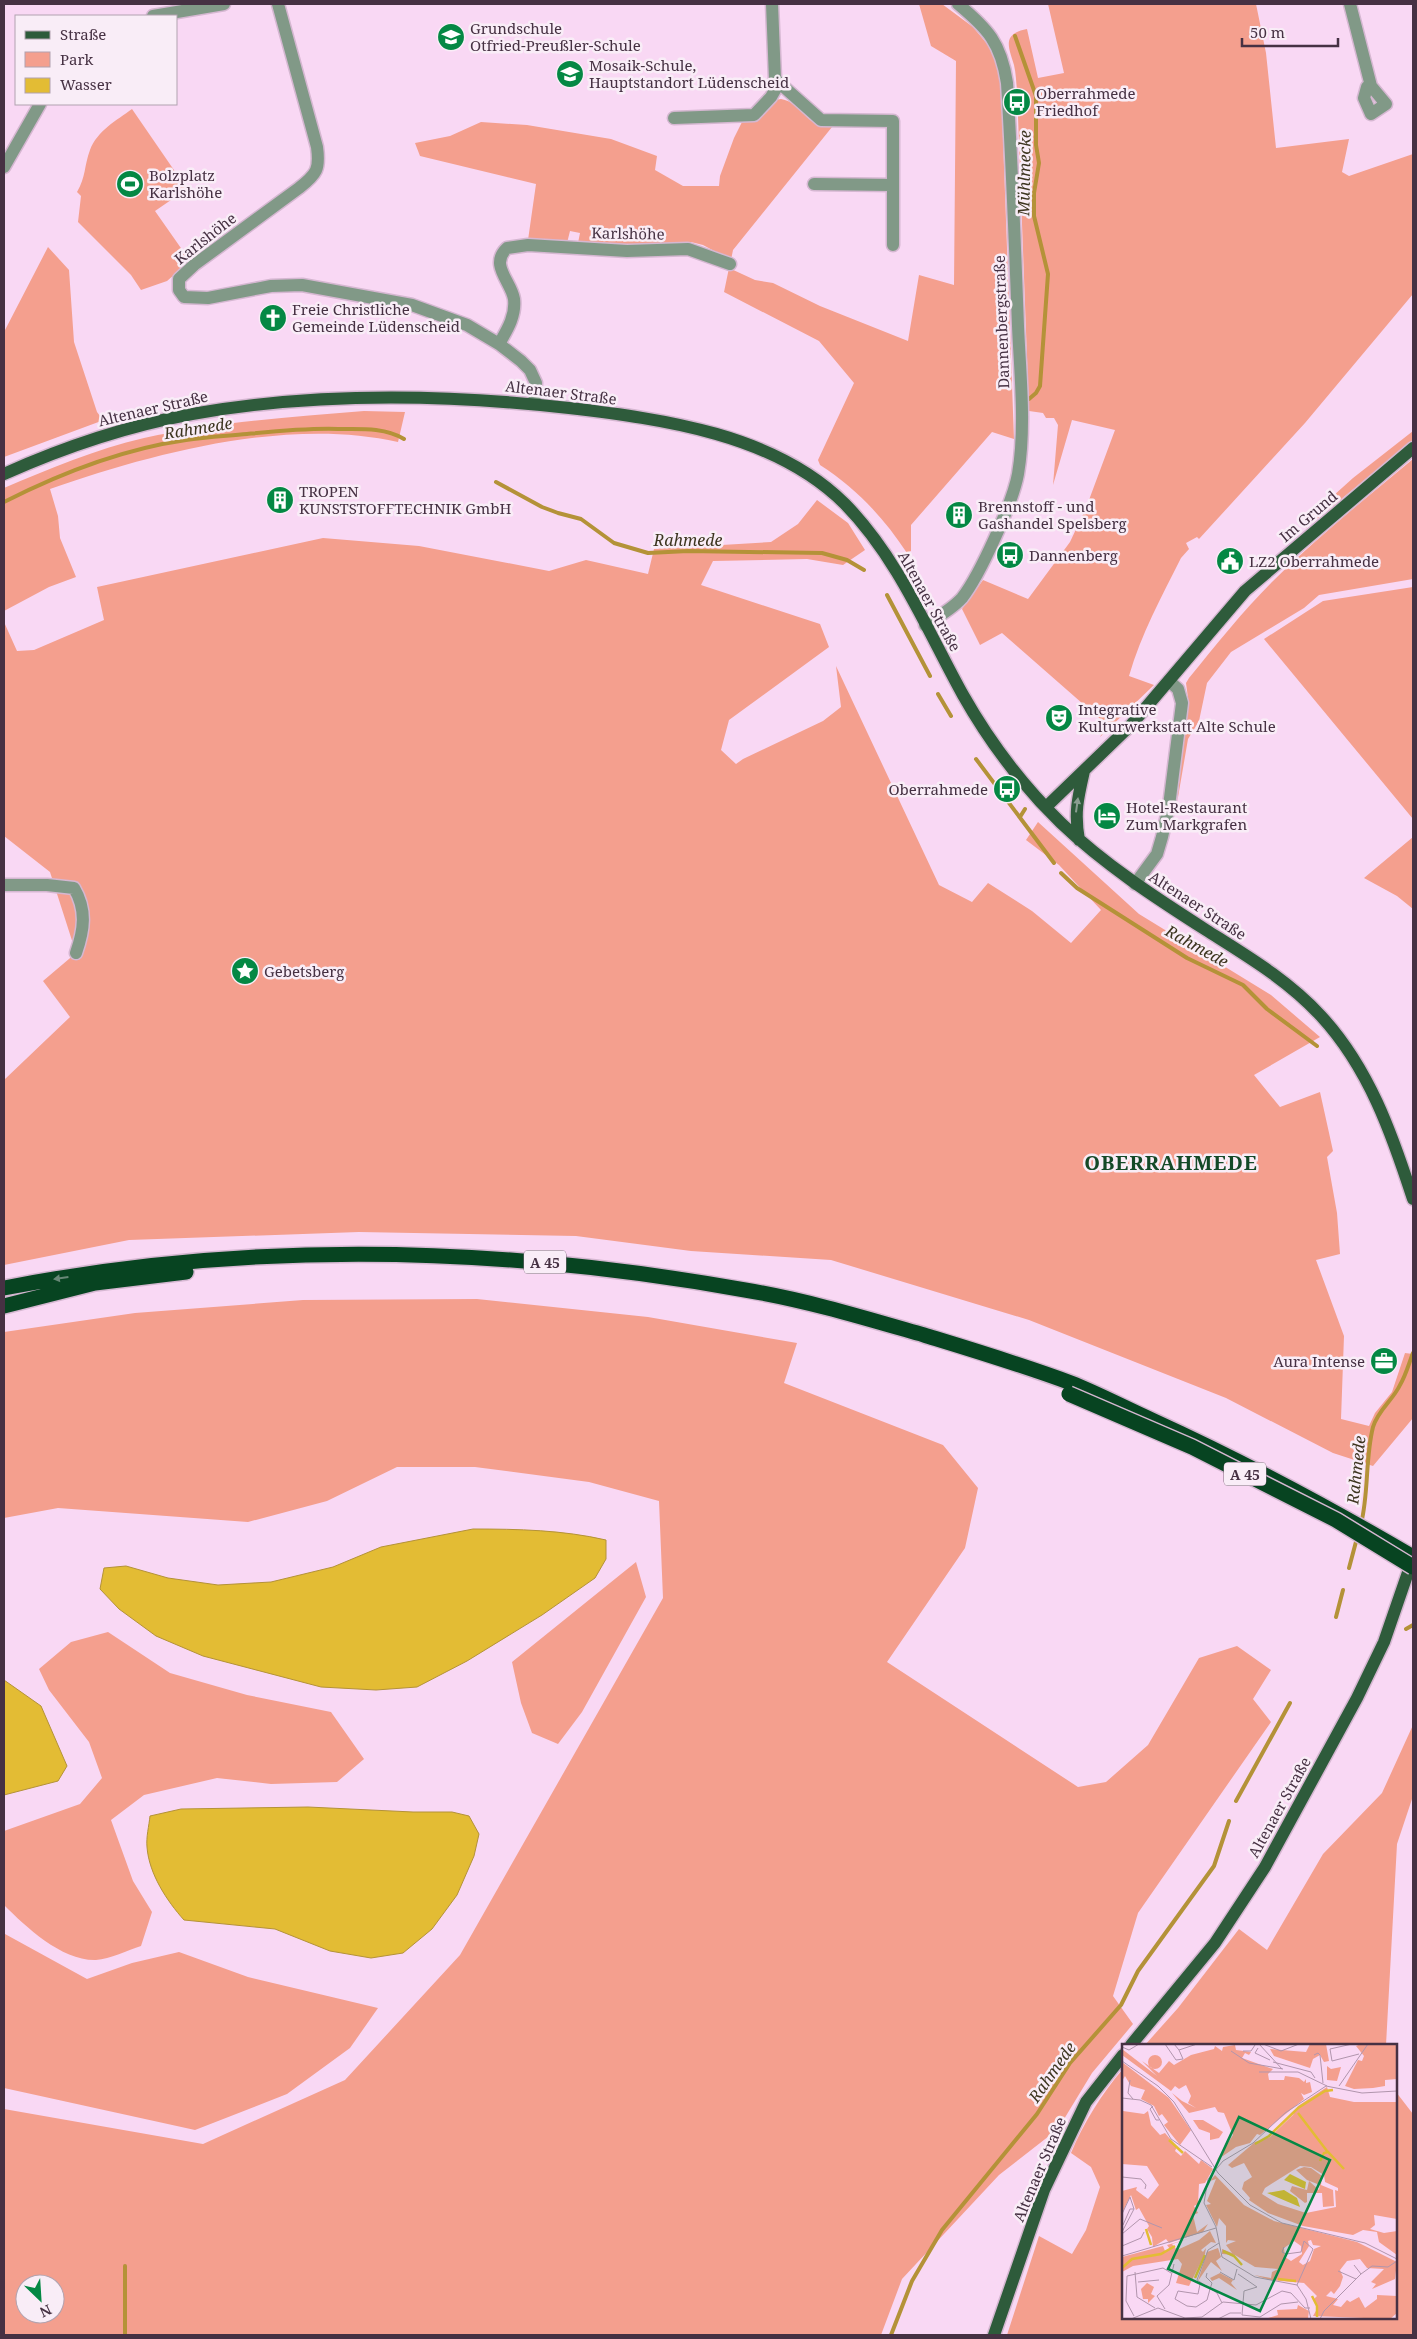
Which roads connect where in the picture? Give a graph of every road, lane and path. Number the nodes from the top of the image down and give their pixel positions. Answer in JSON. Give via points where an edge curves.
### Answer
{"nodes":[{"id":1,"x":224,"y":4,"type":"edge"},
{"id":2,"x":278,"y":4,"type":"edge"},
{"id":3,"x":772,"y":4,"type":"edge"},
{"id":4,"x":958,"y":4,"type":"edge"},
{"id":5,"x":1350,"y":4,"type":"edge"},
{"id":6,"x":159,"y":15,"type":"edge"},
{"id":7,"x":779,"y":83,"type":"junction"},
{"id":8,"x":1371,"y":86,"type":"dead end"},
{"id":9,"x":39,"y":105,"type":"edge"},
{"id":10,"x":674,"y":118,"type":"dead end"},
{"id":11,"x":4,"y":167,"type":"edge"},
{"id":12,"x":814,"y":184,"type":"dead end"},
{"id":13,"x":893,"y":185,"type":"junction"},
{"id":14,"x":893,"y":246,"type":"dead end"},
{"id":15,"x":730,"y":264,"type":"dead end"},
{"id":16,"x":499,"y":344,"type":"junction"},
{"id":17,"x":534,"y":404,"type":"junction"},
{"id":18,"x":1413,"y":448,"type":"edge"},
{"id":19,"x":4,"y":474,"type":"edge"},
{"id":20,"x":925,"y":624,"type":"junction"},
{"id":21,"x":1169,"y":681,"type":"junction"},
{"id":22,"x":1084,"y":771,"type":"junction"},
{"id":23,"x":1046,"y":807,"type":"junction"},
{"id":24,"x":1079,"y":840,"type":"junction"},
{"id":25,"x":1135,"y":884,"type":"junction"},
{"id":26,"x":4,"y":885,"type":"edge"},
{"id":27,"x":76,"y":954,"type":"dead end"},
{"id":28,"x":1413,"y":1199,"type":"edge"},
{"id":29,"x":4,"y":1288,"type":"edge"},
{"id":30,"x":4,"y":1306,"type":"edge"},
{"id":31,"x":1071,"y":1389,"type":"junction"},
{"id":32,"x":1413,"y":1558,"type":"edge"},
{"id":33,"x":1413,"y":1567,"type":"edge"},
{"id":34,"x":1132,"y":2044,"type":"edge"},
{"id":35,"x":1122,"y":2056,"type":"edge"},
{"id":36,"x":994,"y":2335,"type":"edge"}],
"edges":[{"from":1,"to":6,"type":"street"},
{"from":2,"to":16,"type":"street","name":"Karlshöhe","via":[[317,146],[318,169],[305,183],[194,265],[179,279],[179,290],[184,297],[208,298],[246,289],[302,285],[412,305],[467,325]]},
{"from":3,"to":7,"type":"street","via":[[773,73]]},
{"from":4,"to":20,"type":"street","name":"Dannenbergstraße","via":[[988,29],[1001,56],[1007,83],[1020,449],[1018,474],[1011,498],[976,576],[961,598]]},
{"from":5,"to":8,"type":"street"},
{"from":7,"to":10,"type":"street","via":[[754,115]]},
{"from":7,"to":13,"type":"street","via":[[821,120],[893,121]]},
{"from":9,"to":11,"type":"street"},
{"from":12,"to":13,"type":"street"},
{"from":13,"to":14,"type":"street"},
{"from":15,"to":16,"type":"street","name":"Karlshöhe","via":[[688,249],[628,251],[528,245],[507,248],[500,257],[500,265],[512,293],[514,310]]},
{"from":16,"to":17,"type":"street","name":"Karlshöhe","via":[[521,361],[533,376],[536,383]]},
{"from":17,"to":19,"type":"main road","name":"Altenaer Straße","via":[[392,397],[261,404],[189,415],[91,439]]},
{"from":17,"to":20,"type":"main road","name":"Altenaer Straße","via":[[610,413],[696,429],[756,448],[795,466],[842,500],[868,529],[901,577]]},
{"from":18,"to":21,"type":"main road","name":"Im Grund","via":[[1245,591]]},
{"from":20,"to":23,"type":"main road","name":"Altenaer Straße","via":[[966,700],[999,752]]},
{"from":21,"to":22,"type":"main road","name":"Im Grund","via":[[1131,725]]},
{"from":21,"to":25,"type":"street","via":[[1178,689],[1182,703],[1169,806],[1157,854]]},
{"from":22,"to":23,"type":"main road","name":"Im Grund"},
{"from":24,"to":22,"type":"main road","one_way":true,"via":[[1076,805]]},
{"from":23,"to":24,"type":"main road","name":"Altenaer Straße"},
{"from":24,"to":25,"type":"main road","name":"Altenaer Straße"},
{"from":25,"to":28,"type":"main road","name":"Altenaer Straße","via":[[1278,976],[1321,1016],[1371,1086]]},
{"from":26,"to":27,"type":"street","via":[[74,888],[82,902],[83,934]]},
{"from":31,"to":29,"type":"highway","number":"A 45","one_way":true,"via":[[982,1352],[834,1310],[748,1290],[569,1264],[437,1254],[241,1257],[134,1267]]},
{"from":30,"to":31,"type":"highway","number":"A 45","via":[[95,1283],[208,1270],[358,1261],[460,1264],[555,1272],[747,1299],[835,1320]]},
{"from":31,"to":32,"type":"highway","number":"A 45","via":[[1202,1443],[1344,1516]]},
{"from":31,"to":33,"type":"highway","number":"A 45","bridge":true,"via":[[1336,1520]]},
{"from":32,"to":34,"type":"main road","name":"Altenaer Straße","via":[[1384,1642],[1265,1866],[1215,1943]]},
{"from":35,"to":36,"type":"main road","name":"Altenaer Straße","via":[[1086,2102],[1044,2190]]}]}
